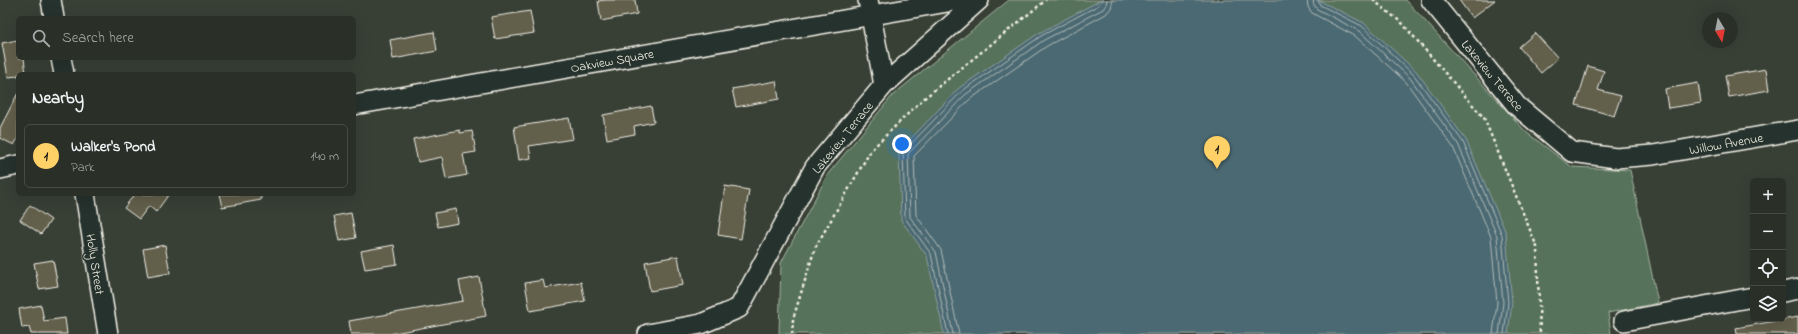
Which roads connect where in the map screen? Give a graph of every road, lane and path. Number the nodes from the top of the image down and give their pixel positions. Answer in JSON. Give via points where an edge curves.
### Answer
{"nodes":[{"id":1,"x":51,"y":0,"type":"edge"},
{"id":2,"x":959,"y":0,"type":"edge"},
{"id":3,"x":979,"y":0,"type":"edge"},
{"id":4,"x":1046,"y":0,"type":"edge"},
{"id":5,"x":1373,"y":0,"type":"edge"},
{"id":6,"x":1431,"y":0,"type":"edge"},
{"id":7,"x":869,"y":7,"type":"edge"},
{"id":8,"x":54,"y":16,"type":"edge"},
{"id":9,"x":61,"y":60,"type":"edge"},
{"id":10,"x":64,"y":72,"type":"edge"},
{"id":11,"x":884,"y":85,"type":"junction"},
{"id":12,"x":356,"y":105,"type":"edge"},
{"id":13,"x":1798,"y":130,"type":"edge"},
{"id":14,"x":1653,"y":155,"type":"joint"},
{"id":15,"x":16,"y":165,"type":"edge"},
{"id":16,"x":0,"y":169,"type":"edge"},
{"id":17,"x":85,"y":196,"type":"edge"},
{"id":18,"x":1798,"y":289,"type":"edge"},
{"id":19,"x":1786,"y":291,"type":"edge"},
{"id":20,"x":1750,"y":298,"type":"edge"},
{"id":21,"x":1624,"y":321,"type":"dead end"},
{"id":22,"x":108,"y":334,"type":"edge"},
{"id":23,"x":648,"y":334,"type":"edge"},
{"id":24,"x":792,"y":334,"type":"edge"},
{"id":25,"x":1540,"y":334,"type":"edge"}],
"edges":[{"from":1,"to":8,"type":"street"},
{"from":2,"to":7,"type":"street"},
{"from":3,"to":11,"type":"street","name":"Lakeview Terrace"},
{"from":4,"to":24,"type":"path","via":[[922,100],[871,150],[815,248],[793,319]]},
{"from":5,"to":25,"type":"path","via":[[1402,23],[1484,118],[1537,247]]},
{"from":6,"to":14,"type":"street","name":"Lakeview Terrace","via":[[1517,106],[1572,152],[1616,158]]},
{"from":7,"to":11,"type":"street"},
{"from":7,"to":12,"type":"street","name":"Oakview Square"},
{"from":9,"to":10,"type":"street"},
{"from":11,"to":23,"type":"street","name":"Lakeview Terrace","via":[[816,167],[739,308],[701,324]]},
{"from":13,"to":14,"type":"street","name":"Willow Avenue"},
{"from":15,"to":16,"type":"street"},
{"from":17,"to":22,"type":"street","name":"Holly Street"},
{"from":18,"to":19,"type":"street"},
{"from":20,"to":21,"type":"street"}]}
